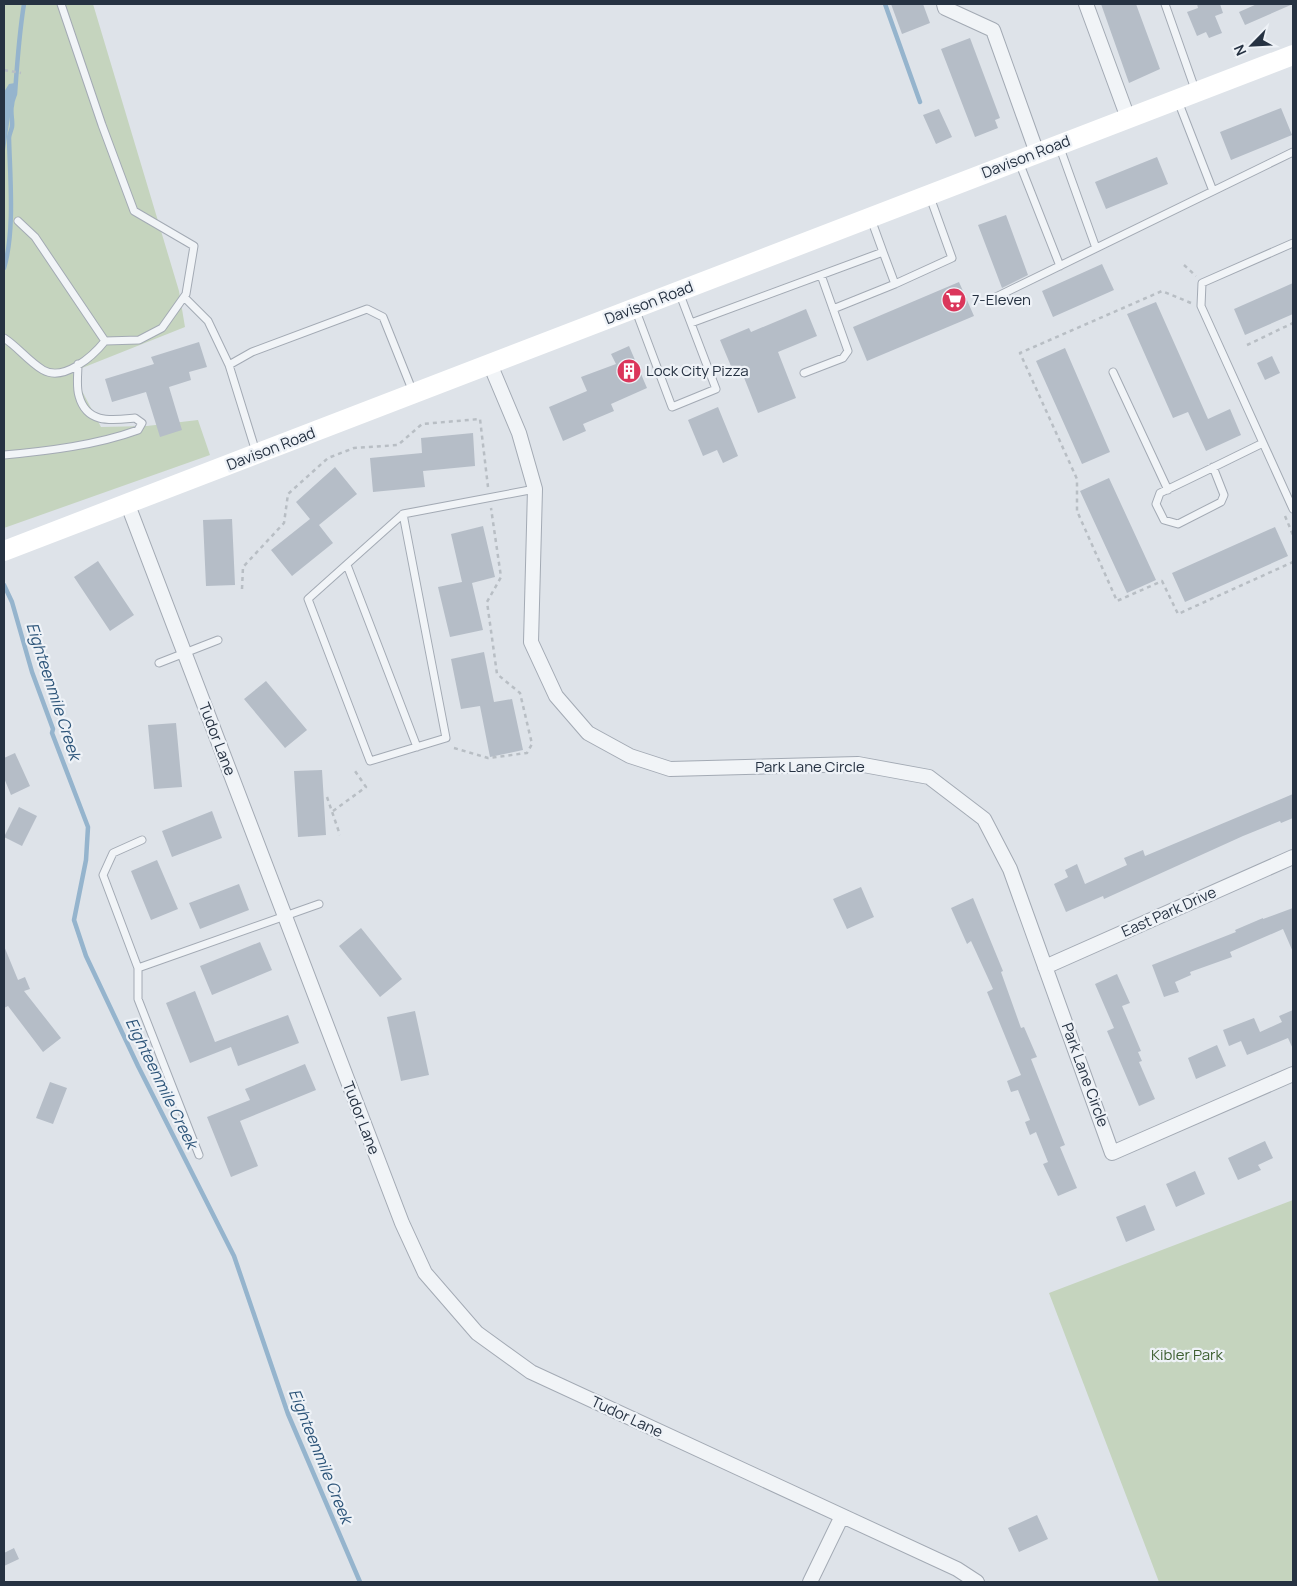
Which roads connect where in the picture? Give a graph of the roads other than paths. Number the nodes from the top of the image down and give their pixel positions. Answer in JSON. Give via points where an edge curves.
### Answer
{"nodes":[{"id":1,"x":61,"y":4,"type":"edge"},
{"id":2,"x":944,"y":4,"type":"edge"},
{"id":3,"x":1086,"y":4,"type":"edge"},
{"id":4,"x":1165,"y":4,"type":"edge"},
{"id":5,"x":1293,"y":55,"type":"edge"},
{"id":6,"x":1187,"y":95,"type":"junction"},
{"id":7,"x":1128,"y":118,"type":"junction"},
{"id":8,"x":1058,"y":145,"type":"junction"},
{"id":9,"x":1293,"y":152,"type":"edge"},
{"id":10,"x":1027,"y":157,"type":"junction"},
{"id":11,"x":1213,"y":191,"type":"junction"},
{"id":12,"x":930,"y":195,"type":"junction"},
{"id":13,"x":870,"y":218,"type":"junction"},
{"id":14,"x":18,"y":221,"type":"dead end"},
{"id":15,"x":1293,"y":243,"type":"edge"},
{"id":16,"x":1096,"y":248,"type":"junction"},
{"id":17,"x":883,"y":252,"type":"junction"},
{"id":18,"x":1060,"y":266,"type":"junction"},
{"id":19,"x":821,"y":275,"type":"junction"},
{"id":20,"x":895,"y":284,"type":"junction"},
{"id":21,"x":679,"y":291,"type":"junction"},
{"id":22,"x":184,"y":297,"type":"junction"},
{"id":23,"x":996,"y":297,"type":"dead end"},
{"id":24,"x":635,"y":308,"type":"junction"},
{"id":25,"x":833,"y":309,"type":"junction"},
{"id":26,"x":691,"y":323,"type":"junction"},
{"id":27,"x":4,"y":338,"type":"edge"},
{"id":28,"x":105,"y":341,"type":"junction"},
{"id":29,"x":78,"y":364,"type":"junction"},
{"id":30,"x":490,"y":364,"type":"junction"},
{"id":31,"x":229,"y":365,"type":"junction"},
{"id":32,"x":1113,"y":372,"type":"dead end"},
{"id":33,"x":804,"y":373,"type":"dead end"},
{"id":34,"x":414,"y":394,"type":"junction"},
{"id":35,"x":1263,"y":443,"type":"junction"},
{"id":36,"x":257,"y":454,"type":"junction"},
{"id":37,"x":4,"y":455,"type":"edge"},
{"id":38,"x":1214,"y":467,"type":"junction"},
{"id":39,"x":535,"y":489,"type":"junction"},
{"id":40,"x":1168,"y":490,"type":"junction"},
{"id":41,"x":128,"y":505,"type":"junction"},
{"id":42,"x":1293,"y":509,"type":"edge"},
{"id":43,"x":403,"y":514,"type":"junction"},
{"id":44,"x":4,"y":550,"type":"edge"},
{"id":45,"x":347,"y":565,"type":"junction"},
{"id":46,"x":218,"y":640,"type":"dead end"},
{"id":47,"x":184,"y":653,"type":"junction"},
{"id":48,"x":159,"y":664,"type":"dead end"},
{"id":49,"x":417,"y":747,"type":"junction"},
{"id":50,"x":142,"y":840,"type":"dead end"},
{"id":51,"x":1293,"y":857,"type":"edge"},
{"id":52,"x":319,"y":904,"type":"dead end"},
{"id":53,"x":284,"y":916,"type":"junction"},
{"id":54,"x":1045,"y":967,"type":"junction"},
{"id":55,"x":138,"y":968,"type":"junction"},
{"id":56,"x":1293,"y":1074,"type":"edge"},
{"id":57,"x":199,"y":1155,"type":"dead end"},
{"id":58,"x":842,"y":1516,"type":"junction"},
{"id":59,"x":810,"y":1582,"type":"edge"},
{"id":60,"x":976,"y":1582,"type":"edge"}],
"edges":[{"from":1,"to":22,"type":"lane","via":[[134,211],[194,246]]},
{"from":2,"to":10,"type":"street","via":[[945,8],[993,30]]},
{"from":3,"to":7,"type":"street"},
{"from":4,"to":6,"type":"lane"},
{"from":5,"to":6,"type":"street","name":"Davison Road"},
{"from":6,"to":7,"type":"street","name":"Davison Road"},
{"from":6,"to":11,"type":"lane"},
{"from":7,"to":8,"type":"street","name":"Davison Road"},
{"from":8,"to":10,"type":"street","name":"Davison Road"},
{"from":8,"to":16,"type":"lane"},
{"from":9,"to":11,"type":"lane"},
{"from":10,"to":12,"type":"street","name":"Davison Road"},
{"from":10,"to":18,"type":"lane"},
{"from":11,"to":16,"type":"lane"},
{"from":12,"to":13,"type":"street","name":"Davison Road"},
{"from":12,"to":20,"type":"lane","via":[[952,258]]},
{"from":13,"to":17,"type":"lane"},
{"from":13,"to":21,"type":"street","name":"Davison Road"},
{"from":14,"to":28,"type":"lane","via":[[35,237]]},
{"from":15,"to":35,"type":"lane","via":[[1202,283],[1201,306]]},
{"from":16,"to":18,"type":"lane"},
{"from":17,"to":19,"type":"lane"},
{"from":17,"to":20,"type":"lane"},
{"from":18,"to":23,"type":"lane"},
{"from":19,"to":25,"type":"lane"},
{"from":19,"to":26,"type":"lane"},
{"from":20,"to":25,"type":"lane"},
{"from":21,"to":24,"type":"street","name":"Davison Road"},
{"from":21,"to":26,"type":"lane"},
{"from":22,"to":28,"type":"lane","via":[[162,328],[140,340]]},
{"from":22,"to":31,"type":"lane","via":[[208,321]]},
{"from":24,"to":26,"type":"lane","via":[[672,407],[716,389]]},
{"from":24,"to":30,"type":"street","name":"Davison Road"},
{"from":25,"to":33,"type":"lane","via":[[848,351],[843,358]]},
{"from":27,"to":29,"type":"lane","via":[[44,371],[58,373]]},
{"from":28,"to":29,"type":"lane","via":[[93,355]]},
{"from":29,"to":37,"type":"lane","via":[[78,396],[90,415],[104,420],[135,418],[142,423],[138,430],[119,437]]},
{"from":30,"to":34,"type":"street","name":"Davison Road"},
{"from":30,"to":39,"type":"street","name":"Park Lane Circle","via":[[519,433]]},
{"from":31,"to":34,"type":"lane","via":[[252,352],[367,309],[384,317]]},
{"from":31,"to":36,"type":"lane"},
{"from":32,"to":40,"type":"lane"},
{"from":34,"to":36,"type":"street","name":"Davison Road"},
{"from":35,"to":38,"type":"lane"},
{"from":35,"to":42,"type":"lane"},
{"from":36,"to":41,"type":"street","name":"Davison Road"},
{"from":38,"to":40,"type":"lane"},
{"from":38,"to":40,"type":"lane","via":[[1224,495],[1221,502],[1178,524],[1164,520],[1156,504],[1160,494]]},
{"from":39,"to":43,"type":"lane"},
{"from":39,"to":54,"type":"street","name":"Park Lane Circle","via":[[532,642],[556,696],[588,733],[630,756],[670,769],[858,764],[929,777],[984,819],[1010,869]]},
{"from":41,"to":44,"type":"street","name":"Davison Road"},
{"from":41,"to":47,"type":"street","name":"Tudor Lane"},
{"from":43,"to":45,"type":"lane"},
{"from":43,"to":49,"type":"lane","via":[[446,738]]},
{"from":45,"to":49,"type":"lane"},
{"from":45,"to":49,"type":"lane","via":[[308,599],[370,761]]},
{"from":46,"to":47,"type":"lane"},
{"from":47,"to":48,"type":"lane"},
{"from":47,"to":53,"type":"street","name":"Tudor Lane"},
{"from":50,"to":55,"type":"lane","via":[[113,853],[103,874]]},
{"from":51,"to":54,"type":"street","name":"East Park Drive"},
{"from":52,"to":53,"type":"lane"},
{"from":53,"to":55,"type":"lane"},
{"from":53,"to":58,"type":"street","name":"Tudor Lane","via":[[402,1224],[425,1273],[478,1333],[530,1372]]},
{"from":54,"to":56,"type":"street","name":"Park Lane Circle","via":[[1112,1153]]},
{"from":55,"to":57,"type":"lane","via":[[138,999]]},
{"from":58,"to":59,"type":"street"},
{"from":58,"to":60,"type":"street","name":"Tudor Lane","via":[[957,1568]]}]}
